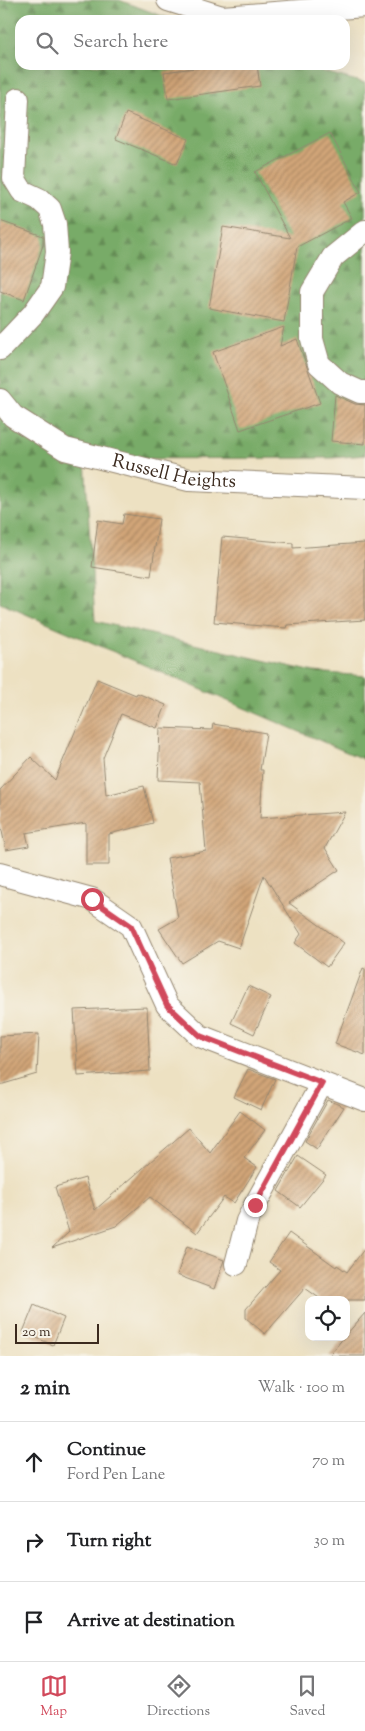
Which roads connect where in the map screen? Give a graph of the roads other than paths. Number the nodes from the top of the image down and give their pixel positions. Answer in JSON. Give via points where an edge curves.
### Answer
{"nodes":[{"id":1,"x":168,"y":0,"type":"edge"},
{"id":2,"x":365,"y":6,"type":"edge"},
{"id":3,"x":216,"y":15,"type":"edge"},
{"id":4,"x":248,"y":15,"type":"edge"},
{"id":5,"x":18,"y":98,"type":"dead end"},
{"id":6,"x":365,"y":232,"type":"edge"},
{"id":7,"x":0,"y":349,"type":"edge"},
{"id":8,"x":365,"y":392,"type":"edge"},
{"id":9,"x":0,"y":400,"type":"edge"},
{"id":10,"x":365,"y":488,"type":"edge"},
{"id":11,"x":0,"y":874,"type":"edge"},
{"id":12,"x":322,"y":1083,"type":"junction"},
{"id":13,"x":365,"y":1100,"type":"edge"},
{"id":14,"x":236,"y":1264,"type":"dead end"}],
"edges":[{"from":1,"to":3,"type":"street"},
{"from":2,"to":4,"type":"street"},
{"from":5,"to":7,"type":"street","via":[[14,178],[22,191],[50,209],[55,224],[57,252],[52,287],[33,314]]},
{"from":6,"to":8,"type":"street","via":[[333,257],[312,292],[312,339],[319,364],[340,383]]},
{"from":9,"to":10,"type":"street","name":"Russell Heights","via":[[13,416],[65,449],[190,480]]},
{"from":11,"to":12,"type":"street","via":[[92,899],[131,926],[167,1005],[200,1036]]},
{"from":12,"to":13,"type":"street"},
{"from":12,"to":14,"type":"street","via":[[255,1205]]}]}
